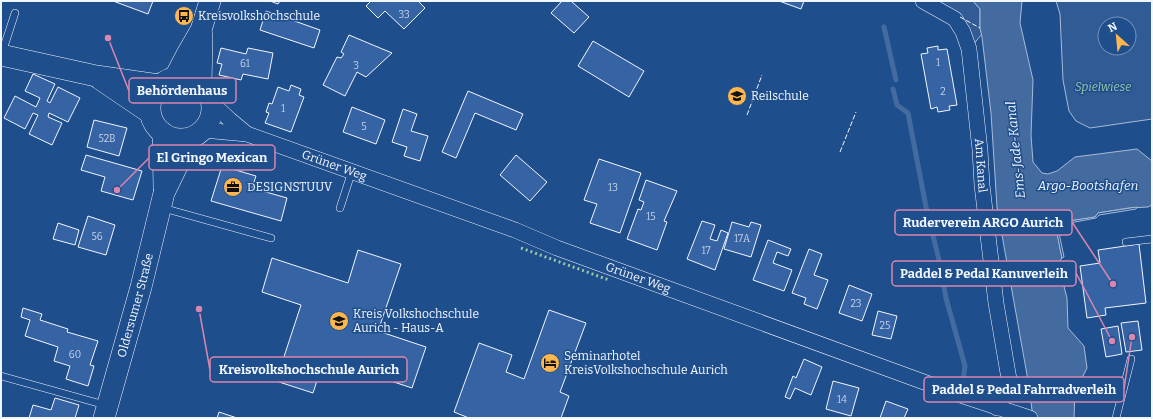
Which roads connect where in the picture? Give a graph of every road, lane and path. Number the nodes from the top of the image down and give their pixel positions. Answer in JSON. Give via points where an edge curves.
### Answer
{"nodes":[{"id":1,"x":210,"y":1,"type":"edge"},
{"id":2,"x":923,"y":1,"type":"edge"},
{"id":3,"x":14,"y":13,"type":"dead end"},
{"id":4,"x":201,"y":30,"type":"junction"},
{"id":5,"x":1,"y":55,"type":"edge"},
{"id":6,"x":96,"y":76,"type":"junction"},
{"id":7,"x":167,"y":81,"type":"junction"},
{"id":8,"x":201,"y":84,"type":"junction"},
{"id":9,"x":212,"y":103,"type":"junction"},
{"id":10,"x":150,"y":113,"type":"junction"},
{"id":11,"x":162,"y":134,"type":"junction"},
{"id":12,"x":195,"y":134,"type":"junction"},
{"id":13,"x":247,"y":134,"type":"junction"},
{"id":14,"x":352,"y":172,"type":"junction"},
{"id":15,"x":162,"y":200,"type":"junction"},
{"id":16,"x":340,"y":208,"type":"dead end"},
{"id":17,"x":271,"y":238,"type":"dead end"},
{"id":18,"x":1152,"y":239,"type":"edge"},
{"id":19,"x":1126,"y":242,"type":"dead end"},
{"id":20,"x":1131,"y":359,"type":"dead end"},
{"id":21,"x":1,"y":376,"type":"edge"},
{"id":22,"x":106,"y":412,"type":"edge"},
{"id":23,"x":1000,"y":413,"type":"edge"},
{"id":24,"x":1025,"y":416,"type":"edge"},
{"id":25,"x":1116,"y":418,"type":"edge"}],
"edges":[{"from":1,"to":4,"type":"main road"},
{"from":2,"to":23,"type":"street","name":"Am Kanal","via":[[955,19],[969,49],[996,303],[1009,379]]},
{"from":3,"to":5,"type":"lane"},
{"from":4,"to":7,"type":"main road"},
{"from":4,"to":8,"type":"main road"},
{"from":5,"to":6,"type":"main road"},
{"from":6,"to":7,"type":"main road"},
{"from":6,"to":10,"type":"main road"},
{"from":7,"to":8,"type":"main road","via":[[189,78]]},
{"from":7,"to":10,"type":"main road","via":[[153,93]]},
{"from":8,"to":9,"type":"main road"},
{"from":9,"to":12,"type":"main road","name":"Oldersumer Straße","via":[[210,117]]},
{"from":9,"to":13,"type":"street","name":"Grüner Weg"},
{"from":10,"to":11,"type":"main road","name":"Oldersumer Straße","via":[[156,128]]},
{"from":11,"to":12,"type":"main road","via":[[170,137]]},
{"from":11,"to":15,"type":"main road","name":"Oldersumer Straße"},
{"from":12,"to":13,"type":"street","name":"Grüner Weg"},
{"from":12,"to":15,"type":"main road","name":"Oldersumer Straße"},
{"from":13,"to":14,"type":"street","name":"Grüner Weg"},
{"from":14,"to":16,"type":"lane"},
{"from":14,"to":23,"type":"street","name":"Grüner Weg"},
{"from":15,"to":17,"type":"lane"},
{"from":15,"to":22,"type":"main road","name":"Oldersumer Straße","via":[[143,280]]},
{"from":18,"to":19,"type":"lane"},
{"from":20,"to":25,"type":"lane"},
{"from":21,"to":22,"type":"lane"},
{"from":23,"to":24,"type":"street","name":"Grüner Weg"}]}
